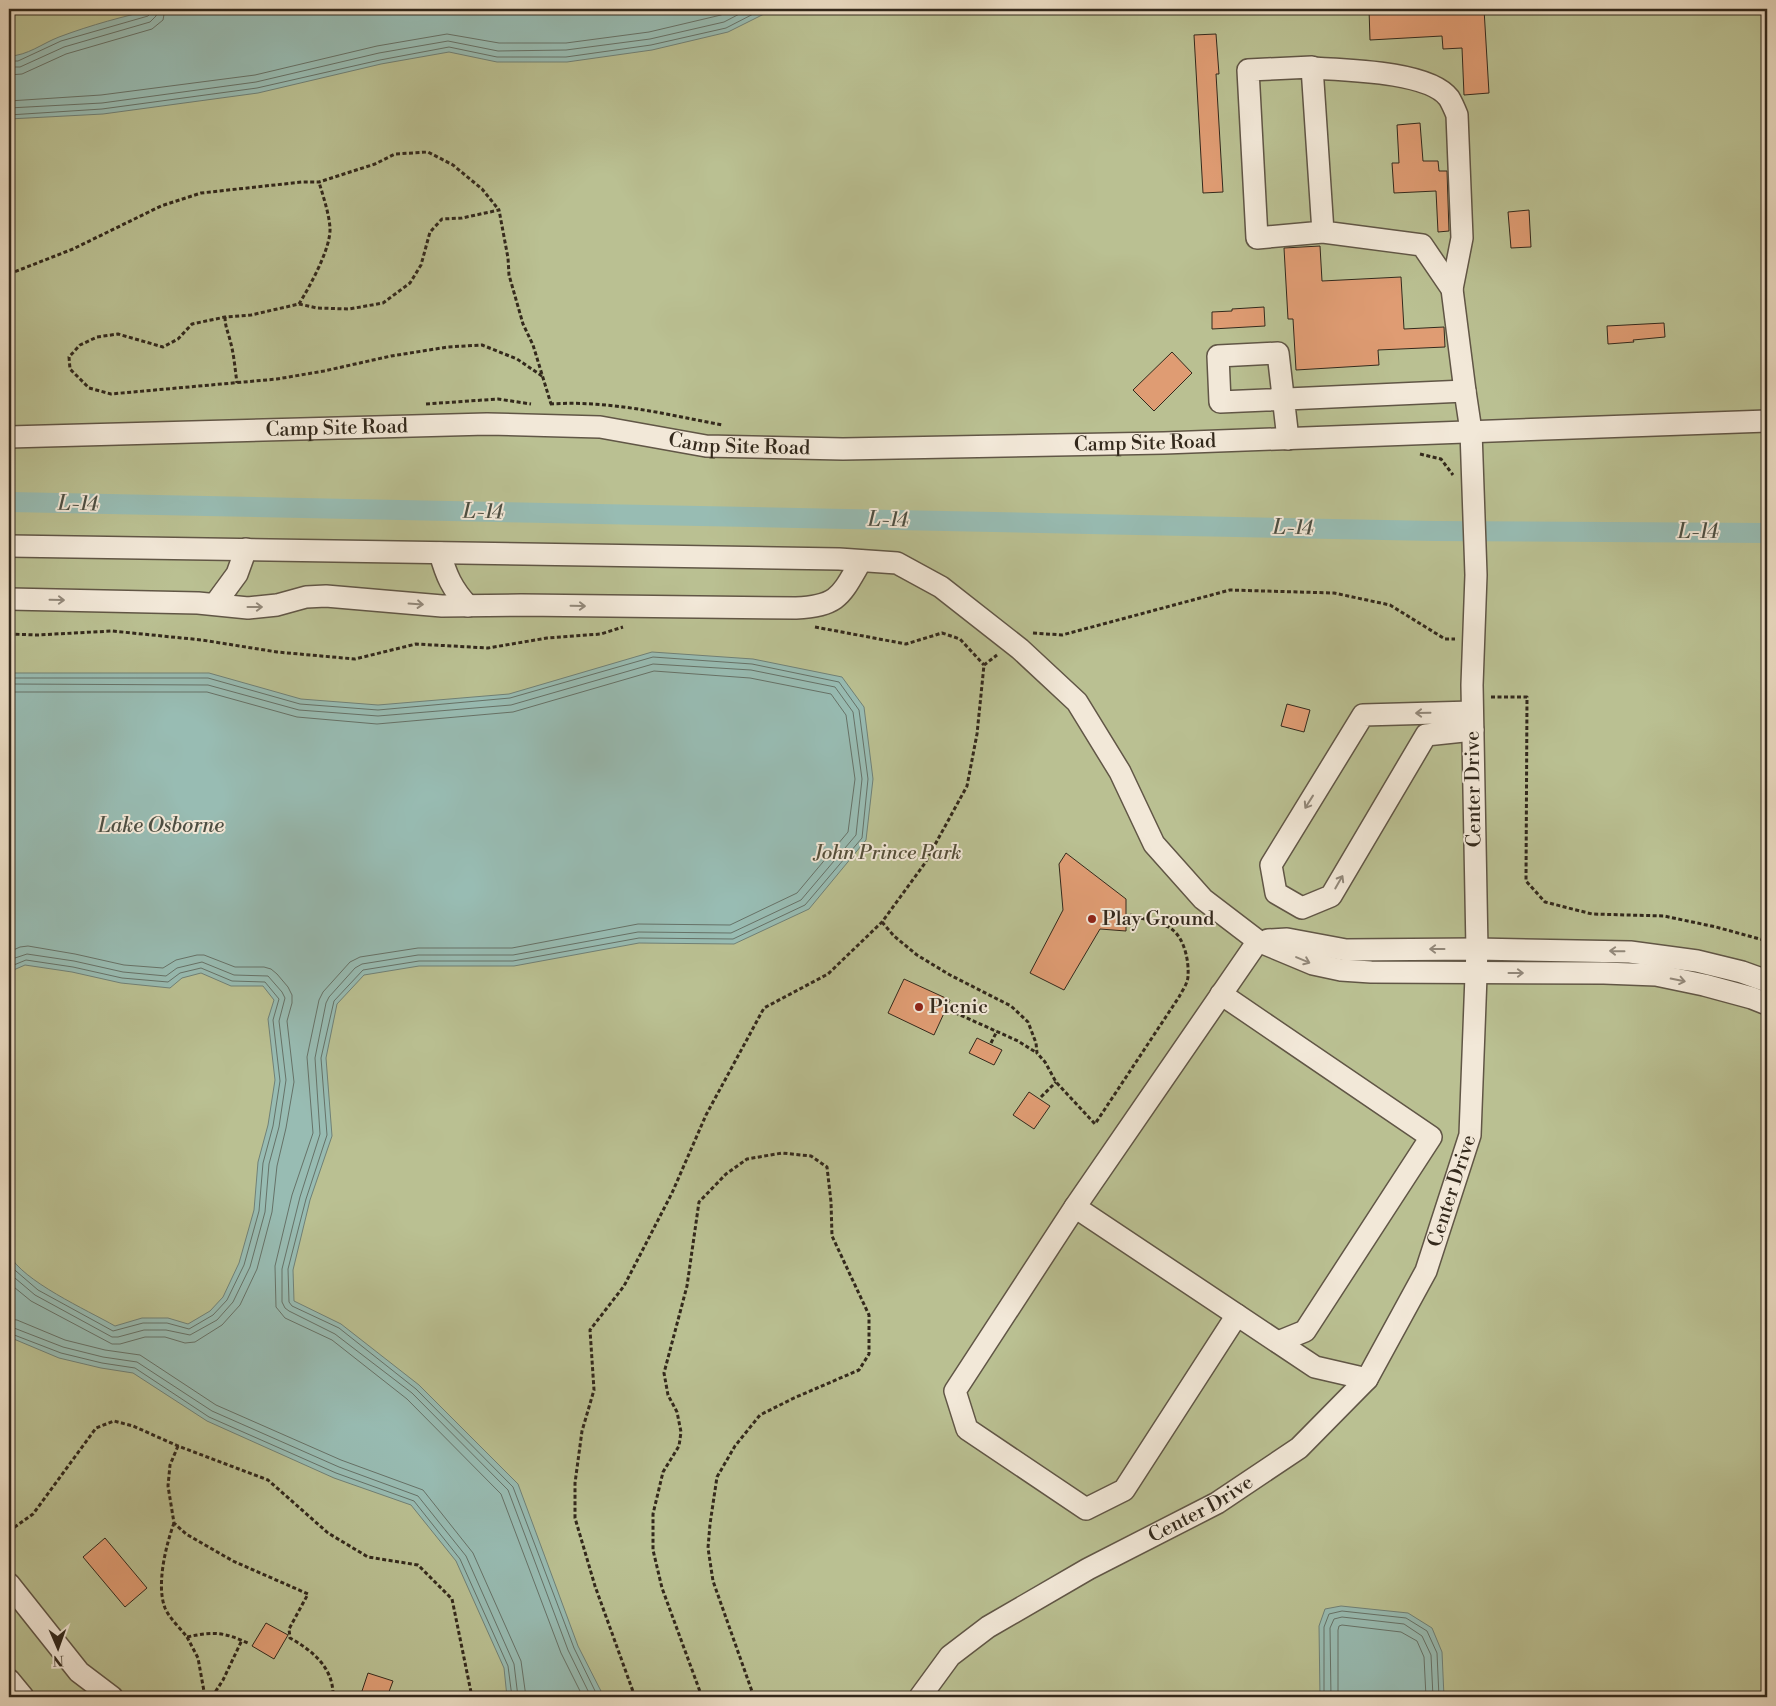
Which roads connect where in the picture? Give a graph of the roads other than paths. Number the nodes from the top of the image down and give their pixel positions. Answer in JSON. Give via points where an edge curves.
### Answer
{"nodes":[{"id":1,"x":1312,"y":68,"type":"junction"},
{"id":2,"x":1323,"y":232,"type":"junction"},
{"id":3,"x":1452,"y":290,"type":"junction"},
{"id":4,"x":1465,"y":391,"type":"junction"},
{"id":5,"x":1767,"y":421,"type":"edge"},
{"id":6,"x":1471,"y":431,"type":"junction"},
{"id":7,"x":9,"y":437,"type":"edge"},
{"id":8,"x":1288,"y":439,"type":"junction"},
{"id":9,"x":9,"y":546,"type":"edge"},
{"id":10,"x":246,"y":550,"type":"junction"},
{"id":11,"x":440,"y":553,"type":"junction"},
{"id":12,"x":861,"y":561,"type":"junction"},
{"id":13,"x":9,"y":599,"type":"edge"},
{"id":14,"x":215,"y":604,"type":"junction"},
{"id":15,"x":468,"y":606,"type":"junction"},
{"id":16,"x":1472,"y":713,"type":"junction"},
{"id":17,"x":1258,"y":941,"type":"junction"},
{"id":18,"x":1477,"y":949,"type":"junction"},
{"id":19,"x":1476,"y":973,"type":"junction"},
{"id":20,"x":1767,"y":981,"type":"edge"},
{"id":21,"x":1221,"y":994,"type":"junction"},
{"id":22,"x":1767,"y":1004,"type":"edge"},
{"id":23,"x":1075,"y":1206,"type":"junction"},
{"id":24,"x":1236,"y":1315,"type":"junction"},
{"id":25,"x":1278,"y":1342,"type":"junction"},
{"id":26,"x":1367,"y":1379,"type":"junction"},
{"id":27,"x":9,"y":1584,"type":"edge"},
{"id":28,"x":9,"y":1680,"type":"edge"},
{"id":29,"x":22,"y":1697,"type":"edge"},
{"id":30,"x":112,"y":1697,"type":"edge"},
{"id":31,"x":920,"y":1697,"type":"edge"}],
"edges":[{"from":1,"to":2,"type":"street"},
{"from":1,"to":2,"type":"street","via":[[1248,70],[1258,238]]},
{"from":1,"to":3,"type":"street","via":[[1400,76],[1435,86],[1448,97],[1458,115],[1462,238]]},
{"from":2,"to":3,"type":"street","via":[[1422,245]]},
{"from":3,"to":4,"type":"street","name":"Center Drive"},
{"from":4,"to":6,"type":"street","name":"Center Drive"},
{"from":4,"to":8,"type":"street","via":[[1283,398]]},
{"from":5,"to":6,"type":"street","name":"Camp Site Road"},
{"from":6,"to":8,"type":"street","name":"Camp Site Road"},
{"from":6,"to":16,"type":"street","name":"Center Drive","via":[[1476,575]]},
{"from":7,"to":8,"type":"street","name":"Camp Site Road","via":[[487,424],[600,427],[706,446],[833,448]]},
{"from":9,"to":10,"type":"street"},
{"from":10,"to":11,"type":"street"},
{"from":10,"to":14,"type":"street","via":[[237,574]]},
{"from":11,"to":12,"type":"street"},
{"from":11,"to":15,"type":"street","via":[[447,577]]},
{"from":15,"to":12,"type":"street","one_way":true,"via":[[814,608],[826,605],[842,594]]},
{"from":12,"to":17,"type":"street","via":[[896,563],[941,587],[1012,643],[1077,702],[1120,772],[1154,844],[1203,899]]},
{"from":13,"to":14,"type":"street","one_way":true},
{"from":14,"to":15,"type":"street","one_way":true,"via":[[263,608],[306,597],[326,596]]},
{"from":16,"to":16,"type":"street","one_way":true,"via":[[1363,715],[1271,865],[1276,893],[1302,908],[1331,896],[1426,734]]},
{"from":16,"to":18,"type":"street","name":"Center Drive"},
{"from":18,"to":17,"type":"street","one_way":true,"via":[[1346,950],[1287,940]]},
{"from":17,"to":19,"type":"street","one_way":true,"via":[[1313,964],[1340,970]]},
{"from":17,"to":21,"type":"street"},
{"from":18,"to":19,"type":"street","name":"Center Drive"},
{"from":20,"to":18,"type":"street","one_way":true,"via":[[1697,961],[1630,952]]},
{"from":19,"to":22,"type":"street","one_way":true,"via":[[1656,975]]},
{"from":19,"to":26,"type":"street","name":"Center Drive","via":[[1470,1135],[1426,1271]]},
{"from":21,"to":23,"type":"street"},
{"from":21,"to":25,"type":"street","via":[[1431,1137],[1306,1331]]},
{"from":23,"to":24,"type":"street"},
{"from":23,"to":24,"type":"street","via":[[955,1392],[967,1429],[1086,1509],[1124,1490]]},
{"from":24,"to":25,"type":"street"},
{"from":25,"to":26,"type":"street","via":[[1315,1367]]},
{"from":26,"to":31,"type":"street","name":"Center Drive","via":[[1300,1448],[1216,1503],[1088,1568],[988,1627],[950,1656]]},
{"from":27,"to":30,"type":"street","via":[[79,1672]]},
{"from":28,"to":29,"type":"street"}]}
